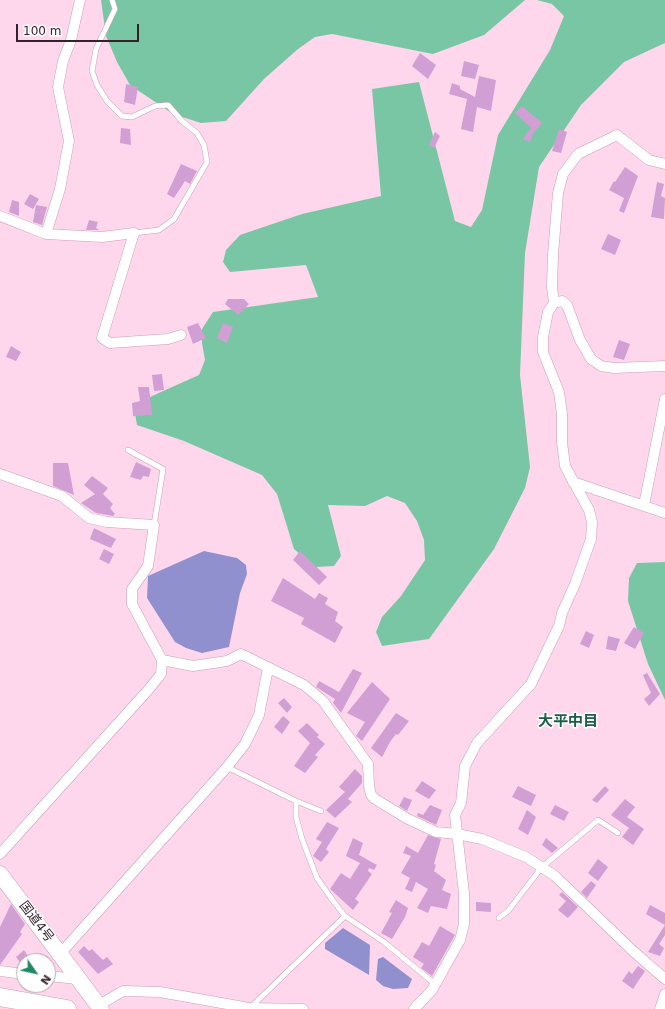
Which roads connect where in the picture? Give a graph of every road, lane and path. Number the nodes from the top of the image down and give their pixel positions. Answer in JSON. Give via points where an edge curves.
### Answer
{"nodes":[{"id":1,"x":80,"y":0,"type":"edge"},
{"id":2,"x":112,"y":0,"type":"edge"},
{"id":3,"x":665,"y":164,"type":"edge"},
{"id":4,"x":0,"y":216,"type":"edge"},
{"id":5,"x":134,"y":233,"type":"junction"},
{"id":6,"x":46,"y":234,"type":"junction"},
{"id":7,"x":554,"y":303,"type":"junction"},
{"id":8,"x":181,"y":335,"type":"dead end"},
{"id":9,"x":665,"y":366,"type":"edge"},
{"id":10,"x":665,"y":399,"type":"edge"},
{"id":11,"x":128,"y":450,"type":"dead end"},
{"id":12,"x":0,"y":474,"type":"edge"},
{"id":13,"x":573,"y":482,"type":"junction"},
{"id":14,"x":644,"y":505,"type":"junction"},
{"id":15,"x":665,"y":513,"type":"edge"},
{"id":16,"x":154,"y":525,"type":"junction"},
{"id":17,"x":162,"y":660,"type":"junction"},
{"id":18,"x":268,"y":668,"type":"junction"},
{"id":19,"x":227,"y":767,"type":"junction"},
{"id":20,"x":296,"y":801,"type":"junction"},
{"id":21,"x":321,"y":811,"type":"dead end"},
{"id":22,"x":618,"y":833,"type":"dead end"},
{"id":23,"x":457,"y":834,"type":"junction"},
{"id":24,"x":0,"y":854,"type":"edge"},
{"id":25,"x":542,"y":867,"type":"junction"},
{"id":26,"x":0,"y":874,"type":"edge"},
{"id":27,"x":345,"y":916,"type":"junction"},
{"id":28,"x":499,"y":918,"type":"dead end"},
{"id":29,"x":60,"y":954,"type":"junction"},
{"id":30,"x":0,"y":972,"type":"edge"},
{"id":31,"x":16,"y":973,"type":"edge"},
{"id":32,"x":56,"y":977,"type":"edge"},
{"id":33,"x":78,"y":979,"type":"junction"},
{"id":34,"x":665,"y":979,"type":"edge"},
{"id":35,"x":435,"y":984,"type":"junction"},
{"id":36,"x":665,"y":994,"type":"edge"},
{"id":37,"x":0,"y":997,"type":"edge"},
{"id":38,"x":100,"y":1007,"type":"edge"},
{"id":39,"x":249,"y":1008,"type":"junction"},
{"id":40,"x":67,"y":1009,"type":"edge"},
{"id":41,"x":303,"y":1009,"type":"edge"},
{"id":42,"x":414,"y":1009,"type":"edge"},
{"id":43,"x":660,"y":1009,"type":"edge"}],
"edges":[{"from":1,"to":6,"type":"street","via":[[58,87],[69,141],[60,189]]},
{"from":2,"to":5,"type":"lane","via":[[115,8],[96,49],[92,71],[97,85],[122,116],[132,117],[155,106],[168,105],[197,133],[204,145],[208,162],[174,219],[159,230]]},
{"from":3,"to":7,"type":"street","via":[[649,160],[617,135],[578,154],[568,166],[558,193],[553,255]]},
{"from":4,"to":6,"type":"street"},
{"from":5,"to":6,"type":"street","via":[[102,237]]},
{"from":5,"to":8,"type":"street","via":[[102,338],[110,343],[168,339]]},
{"from":7,"to":9,"type":"street","via":[[562,302],[567,305],[580,340],[591,359],[601,366]]},
{"from":7,"to":13,"type":"street","via":[[548,312],[543,352],[559,392],[564,466]]},
{"from":10,"to":14,"type":"street"},
{"from":11,"to":16,"type":"lane","via":[[163,469]]},
{"from":12,"to":16,"type":"street","via":[[62,496],[89,518],[107,522]]},
{"from":13,"to":14,"type":"street"},
{"from":13,"to":23,"type":"street","via":[[589,510],[592,522],[591,539],[559,626],[531,684],[477,744],[465,766],[461,803],[455,815]]},
{"from":14,"to":15,"type":"street"},
{"from":16,"to":17,"type":"street","via":[[148,566],[132,589],[132,604]]},
{"from":17,"to":18,"type":"street","via":[[193,666],[227,661],[241,654]]},
{"from":17,"to":24,"type":"street","via":[[160,674],[149,689]]},
{"from":18,"to":19,"type":"street","via":[[259,715],[244,744]]},
{"from":18,"to":23,"type":"street","via":[[304,686],[322,701],[368,764],[369,786],[375,799],[436,832]]},
{"from":19,"to":20,"type":"lane"},
{"from":19,"to":29,"type":"street"},
{"from":20,"to":21,"type":"lane"},
{"from":20,"to":27,"type":"lane","via":[[296,817],[302,840],[317,878]]},
{"from":22,"to":25,"type":"lane","via":[[598,820]]},
{"from":23,"to":25,"type":"street","via":[[482,839],[526,857]]},
{"from":23,"to":35,"type":"street","via":[[464,893],[464,924],[460,940]]},
{"from":25,"to":28,"type":"lane","via":[[508,911]]},
{"from":25,"to":34,"type":"street","via":[[555,876]]},
{"from":26,"to":29,"type":"highway","name":"国道4号"},
{"from":27,"to":35,"type":"lane","via":[[384,942]]},
{"from":27,"to":39,"type":"lane"},
{"from":29,"to":33,"type":"highway","name":"国道4号"},
{"from":30,"to":31,"type":"street"},
{"from":32,"to":33,"type":"street"},
{"from":33,"to":38,"type":"highway","name":"国道4号"},
{"from":35,"to":42,"type":"street"},
{"from":36,"to":43,"type":"street"},
{"from":37,"to":40,"type":"highway"},
{"from":38,"to":39,"type":"street","via":[[123,990],[160,992]]},
{"from":39,"to":41,"type":"street"}]}
